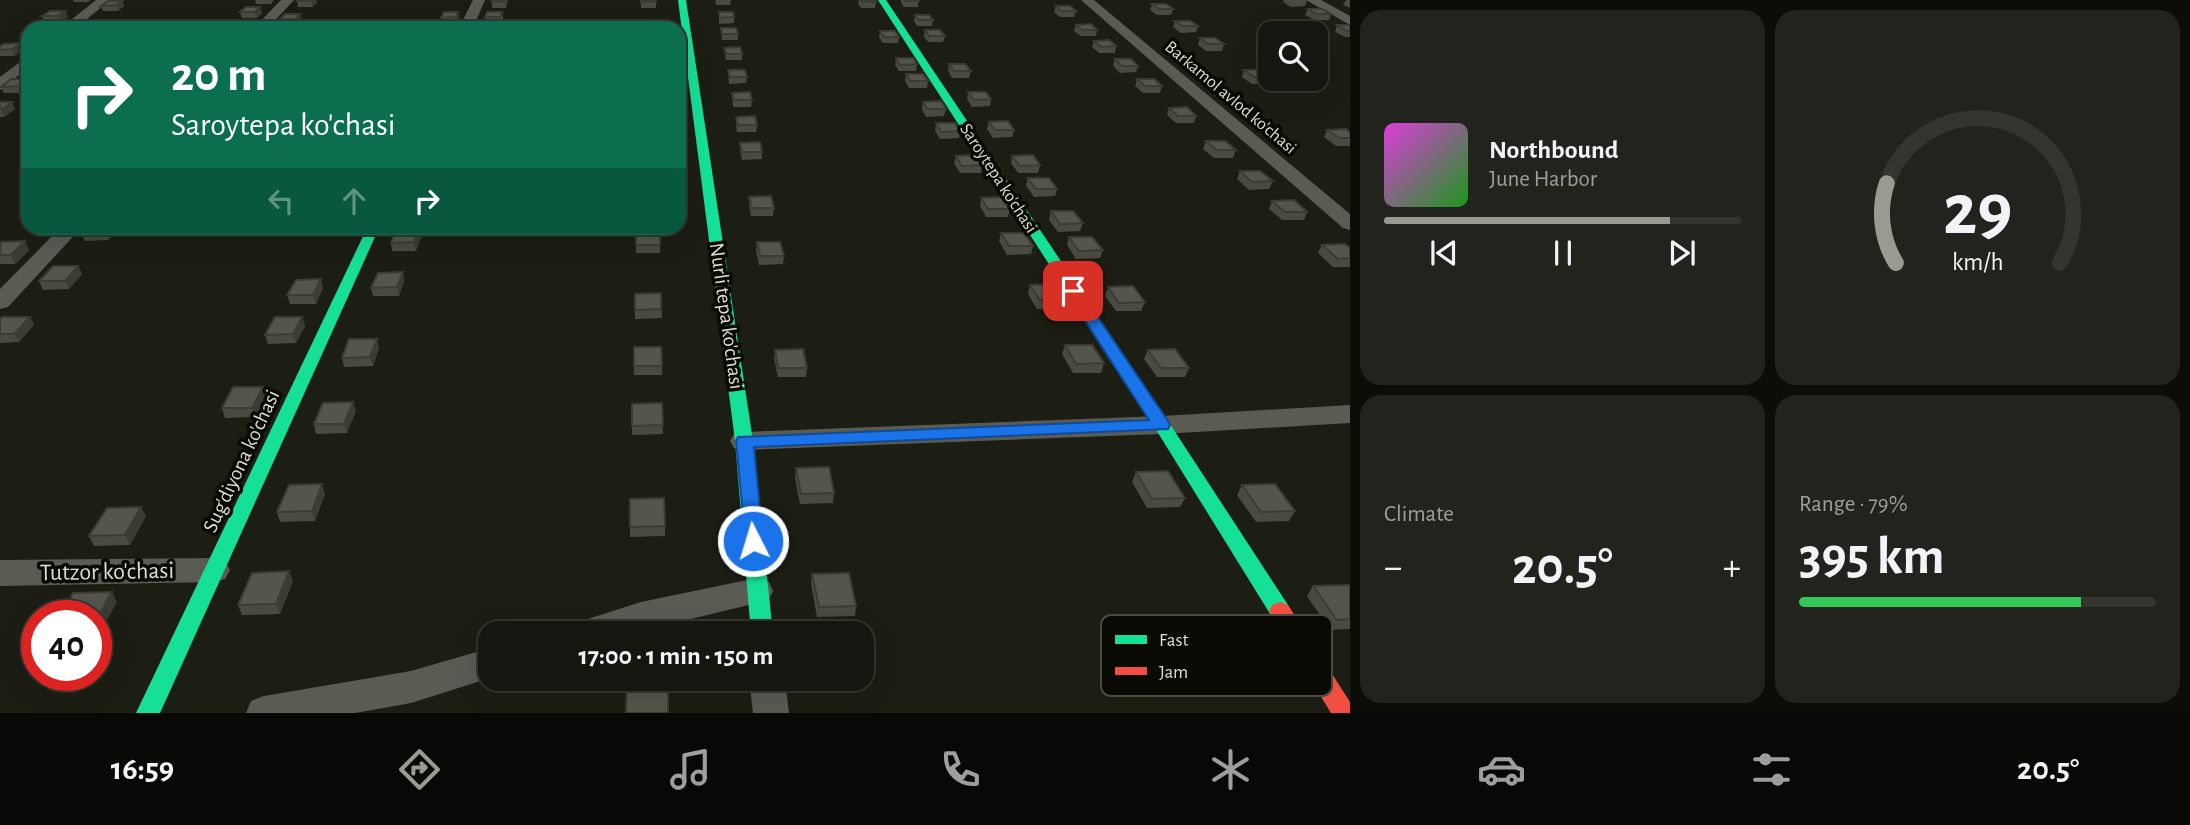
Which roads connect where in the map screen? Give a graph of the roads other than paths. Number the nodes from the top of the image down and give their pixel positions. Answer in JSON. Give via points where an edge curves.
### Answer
{"nodes":[{"id":1,"x":104,"y":0,"type":"edge"},
{"id":2,"x":288,"y":0,"type":"edge"},
{"id":3,"x":479,"y":0,"type":"edge"},
{"id":4,"x":682,"y":0,"type":"edge"},
{"id":5,"x":882,"y":0,"type":"edge"},
{"id":6,"x":1087,"y":0,"type":"edge"},
{"id":7,"x":1312,"y":0,"type":"edge"},
{"id":8,"x":77,"y":21,"type":"edge"},
{"id":9,"x":268,"y":21,"type":"edge"},
{"id":10,"x":469,"y":21,"type":"edge"},
{"id":11,"x":685,"y":21,"type":"edge"},
{"id":12,"x":1350,"y":21,"type":"edge"},
{"id":13,"x":686,"y":28,"type":"edge"},
{"id":14,"x":21,"y":66,"type":"edge"},
{"id":15,"x":0,"y":85,"type":"edge"},
{"id":16,"x":1350,"y":223,"type":"edge"},
{"id":17,"x":64,"y":235,"type":"edge"},
{"id":18,"x":370,"y":235,"type":"edge"},
{"id":19,"x":0,"y":302,"type":"edge"},
{"id":20,"x":1350,"y":414,"type":"edge"},
{"id":21,"x":1162,"y":425,"type":"junction"},
{"id":22,"x":744,"y":441,"type":"junction"},
{"id":23,"x":214,"y":570,"type":"junction"},
{"id":24,"x":0,"y":573,"type":"edge"},
{"id":25,"x":757,"y":591,"type":"junction"},
{"id":26,"x":1281,"y":615,"type":"edge"},
{"id":27,"x":623,"y":621,"type":"edge"},
{"id":28,"x":760,"y":621,"type":"edge"},
{"id":29,"x":478,"y":667,"type":"edge"},
{"id":30,"x":768,"y":691,"type":"edge"},
{"id":31,"x":1332,"y":695,"type":"edge"},
{"id":32,"x":148,"y":713,"type":"edge"},
{"id":33,"x":264,"y":713,"type":"edge"},
{"id":34,"x":771,"y":713,"type":"edge"},
{"id":35,"x":1343,"y":713,"type":"edge"}],
"edges":[{"from":1,"to":8,"type":"street"},
{"from":2,"to":9,"type":"street"},
{"from":3,"to":10,"type":"street"},
{"from":4,"to":11,"type":"street","name":"Nurli tepa ko'chasi"},
{"from":5,"to":21,"type":"street","name":"Saroytepa ko'chasi"},
{"from":6,"to":16,"type":"street","name":"Barkamol avlod ko'chasi"},
{"from":7,"to":12,"type":"street"},
{"from":13,"to":22,"type":"street","name":"Nurli tepa ko'chasi"},
{"from":14,"to":15,"type":"street"},
{"from":17,"to":19,"type":"street"},
{"from":18,"to":23,"type":"street","name":"Sug'diyona ko'chasi"},
{"from":20,"to":21,"type":"street"},
{"from":21,"to":22,"type":"street"},
{"from":21,"to":26,"type":"street","name":"Saroytepa ko'chasi"},
{"from":22,"to":25,"type":"street","name":"Nurli tepa ko'chasi"},
{"from":23,"to":24,"type":"street","name":"Tutzor ko'chasi"},
{"from":23,"to":32,"type":"street","name":"Sug'diyona ko'chasi"},
{"from":25,"to":27,"type":"street"},
{"from":25,"to":28,"type":"street","name":"Nurli tepa ko'chasi"},
{"from":29,"to":33,"type":"street","via":[[411,687]]},
{"from":30,"to":34,"type":"street"},
{"from":31,"to":35,"type":"street","name":"Saroytepa ko'chasi"}]}
